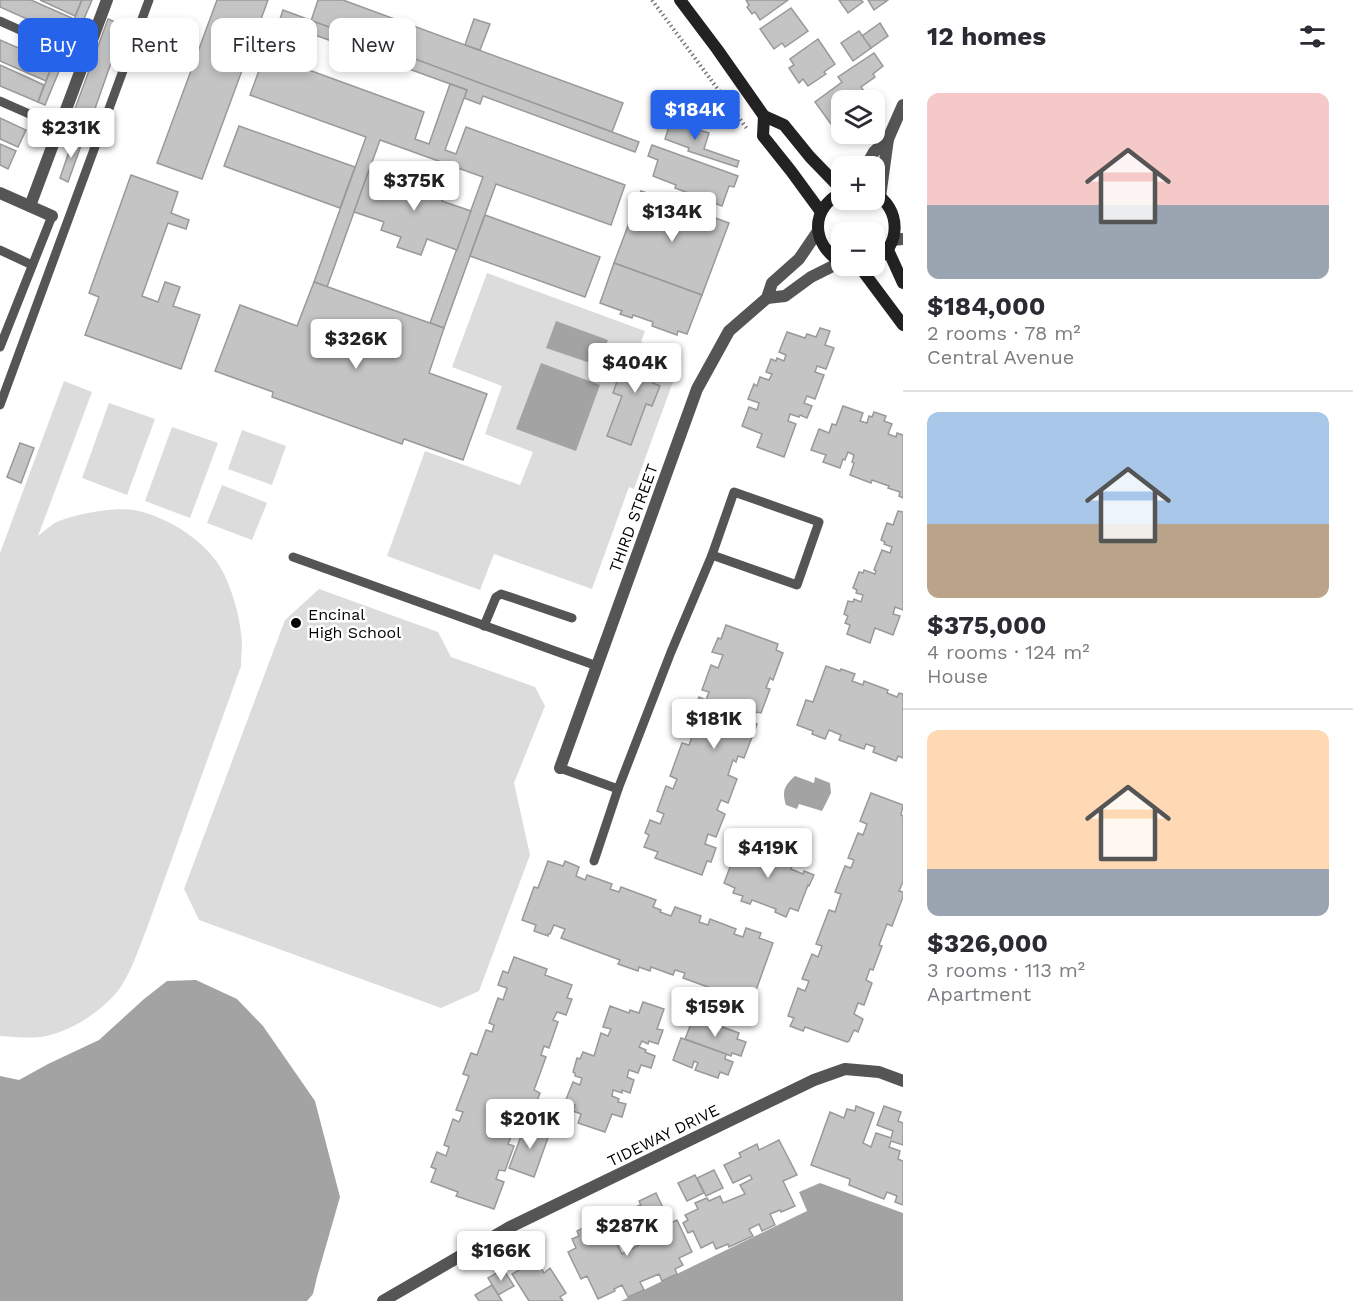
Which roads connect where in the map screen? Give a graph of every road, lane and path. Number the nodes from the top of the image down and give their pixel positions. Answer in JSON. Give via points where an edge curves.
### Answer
{"nodes":[{"id":1,"x":107,"y":0,"type":"edge"},
{"id":2,"x":149,"y":0,"type":"edge"},
{"id":3,"x":652,"y":0,"type":"edge"},
{"id":4,"x":680,"y":0,"type":"edge"},
{"id":5,"x":0,"y":21,"type":"edge"},
{"id":6,"x":98,"y":24,"type":"edge"},
{"id":7,"x":18,"y":29,"type":"edge"},
{"id":8,"x":80,"y":72,"type":"edge"},
{"id":9,"x":0,"y":101,"type":"edge"},
{"id":10,"x":903,"y":105,"type":"edge"},
{"id":11,"x":764,"y":116,"type":"junction"},
{"id":12,"x":59,"y":128,"type":"junction"},
{"id":13,"x":750,"y":133,"type":"dead end"},
{"id":14,"x":888,"y":139,"type":"junction"},
{"id":15,"x":872,"y":156,"type":"edge"},
{"id":16,"x":885,"y":156,"type":"edge"},
{"id":17,"x":831,"y":179,"type":"edge"},
{"id":18,"x":0,"y":193,"type":"edge"},
{"id":19,"x":831,"y":198,"type":"edge"},
{"id":20,"x":885,"y":202,"type":"edge"},
{"id":21,"x":30,"y":206,"type":"junction"},
{"id":22,"x":821,"y":212,"type":"junction"},
{"id":23,"x":897,"y":212,"type":"edge"},
{"id":24,"x":52,"y":216,"type":"joint"},
{"id":25,"x":818,"y":231,"type":"junction"},
{"id":26,"x":895,"y":243,"type":"edge"},
{"id":27,"x":0,"y":250,"type":"edge"},
{"id":28,"x":831,"y":256,"type":"edge"},
{"id":29,"x":32,"y":265,"type":"junction"},
{"id":30,"x":831,"y":267,"type":"edge"},
{"id":31,"x":867,"y":276,"type":"edge"},
{"id":32,"x":903,"y":283,"type":"edge"},
{"id":33,"x":767,"y":298,"type":"junction"},
{"id":34,"x":0,"y":316,"type":"edge"},
{"id":35,"x":10,"y":321,"type":"junction"},
{"id":36,"x":903,"y":325,"type":"edge"},
{"id":37,"x":0,"y":347,"type":"edge"},
{"id":38,"x":0,"y":405,"type":"edge"},
{"id":39,"x":712,"y":555,"type":"junction"},
{"id":40,"x":293,"y":557,"type":"dead end"},
{"id":41,"x":572,"y":618,"type":"dead end"},
{"id":42,"x":484,"y":626,"type":"junction"},
{"id":43,"x":597,"y":666,"type":"junction"},
{"id":44,"x":560,"y":768,"type":"joint"},
{"id":45,"x":618,"y":789,"type":"junction"},
{"id":46,"x":594,"y":861,"type":"dead end"},
{"id":47,"x":902,"y":1079,"type":"edge"},
{"id":48,"x":383,"y":1301,"type":"edge"}],
"edges":[{"from":1,"to":6,"type":"street"},
{"from":2,"to":38,"type":"lane"},
{"from":3,"to":13,"type":"path"},
{"from":4,"to":11,"type":"street"},
{"from":5,"to":7,"type":"lane"},
{"from":8,"to":12,"type":"street"},
{"from":9,"to":12,"type":"lane"},
{"from":10,"to":14,"type":"street"},
{"from":11,"to":17,"type":"street","via":[[784,125]]},
{"from":11,"to":22,"type":"street","via":[[764,136]]},
{"from":12,"to":21,"type":"street"},
{"from":14,"to":15,"type":"street"},
{"from":14,"to":16,"type":"street"},
{"from":18,"to":21,"type":"street"},
{"from":19,"to":22,"type":"street"},
{"from":20,"to":23,"type":"street"},
{"from":21,"to":24,"type":"street"},
{"from":22,"to":25,"type":"street"},
{"from":23,"to":26,"type":"street"},
{"from":24,"to":29,"type":"lane"},
{"from":25,"to":28,"type":"street"},
{"from":25,"to":33,"type":"street","name":"THIRD STREET","via":[[799,259],[772,283]]},
{"from":26,"to":32,"type":"street"},
{"from":27,"to":29,"type":"lane"},
{"from":29,"to":35,"type":"lane"},
{"from":30,"to":33,"type":"street","name":"THIRD STREET","via":[[785,296]]},
{"from":31,"to":36,"type":"street"},
{"from":33,"to":43,"type":"street","name":"THIRD STREET","via":[[729,331],[697,389]]},
{"from":34,"to":35,"type":"lane"},
{"from":35,"to":37,"type":"lane"},
{"from":39,"to":39,"type":"lane","via":[[797,585],[819,522],[734,492]]},
{"from":39,"to":45,"type":"lane"},
{"from":40,"to":42,"type":"lane"},
{"from":41,"to":42,"type":"lane","via":[[501,594],[496,597]]},
{"from":42,"to":43,"type":"lane"},
{"from":43,"to":44,"type":"street","name":"THIRD STREET"},
{"from":44,"to":45,"type":"lane"},
{"from":45,"to":46,"type":"lane"},
{"from":47,"to":48,"type":"street","name":"TIDEWAY DRIVE","via":[[845,1069],[814,1080],[510,1227]]}]}
